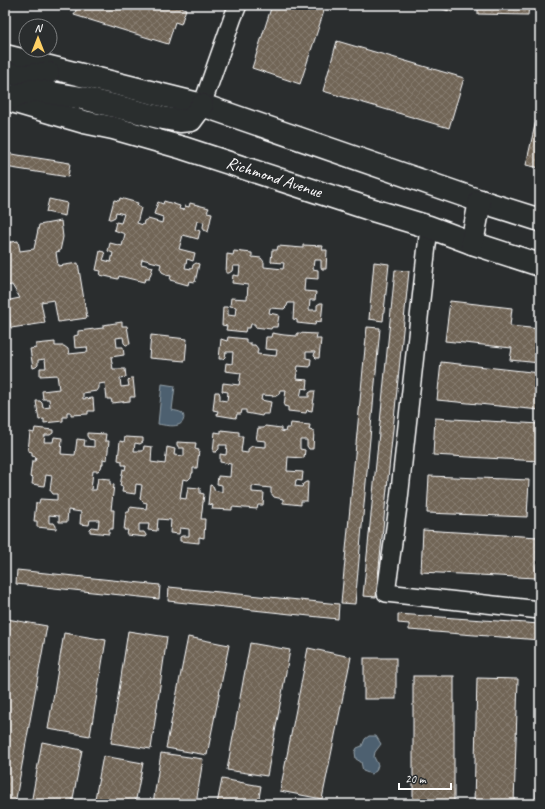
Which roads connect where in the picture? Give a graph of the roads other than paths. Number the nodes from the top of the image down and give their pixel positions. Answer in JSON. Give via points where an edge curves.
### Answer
{"nodes":[{"id":1,"x":238,"y":5,"type":"edge"},
{"id":2,"x":5,"y":56,"type":"edge"},
{"id":3,"x":61,"y":70,"type":"junction"},
{"id":4,"x":5,"y":74,"type":"edge"},
{"id":5,"x":6,"y":99,"type":"edge"},
{"id":6,"x":202,"y":105,"type":"junction"},
{"id":7,"x":480,"y":201,"type":"junction"},
{"id":8,"x":540,"y":220,"type":"edge"},
{"id":9,"x":429,"y":227,"type":"junction"},
{"id":10,"x":472,"y":243,"type":"junction"},
{"id":11,"x":540,"y":265,"type":"edge"},
{"id":12,"x":540,"y":610,"type":"edge"}],
"edges":[{"from":1,"to":6,"type":"street"},
{"from":2,"to":3,"type":"main road"},
{"from":3,"to":4,"type":"main road","via":[[25,76]]},
{"from":3,"to":6,"type":"main road"},
{"from":5,"to":6,"type":"main road","via":[[33,90],[82,98],[180,121],[191,120]]},
{"from":5,"to":9,"type":"main road","name":"Richmond Avenue","via":[[183,148]]},
{"from":6,"to":7,"type":"main road"},
{"from":7,"to":8,"type":"main road"},
{"from":7,"to":10,"type":"main road"},
{"from":9,"to":10,"type":"main road","name":"Richmond Avenue"},
{"from":9,"to":12,"type":"street","via":[[386,594]]},
{"from":10,"to":11,"type":"main road","name":"Richmond Avenue"}]}
